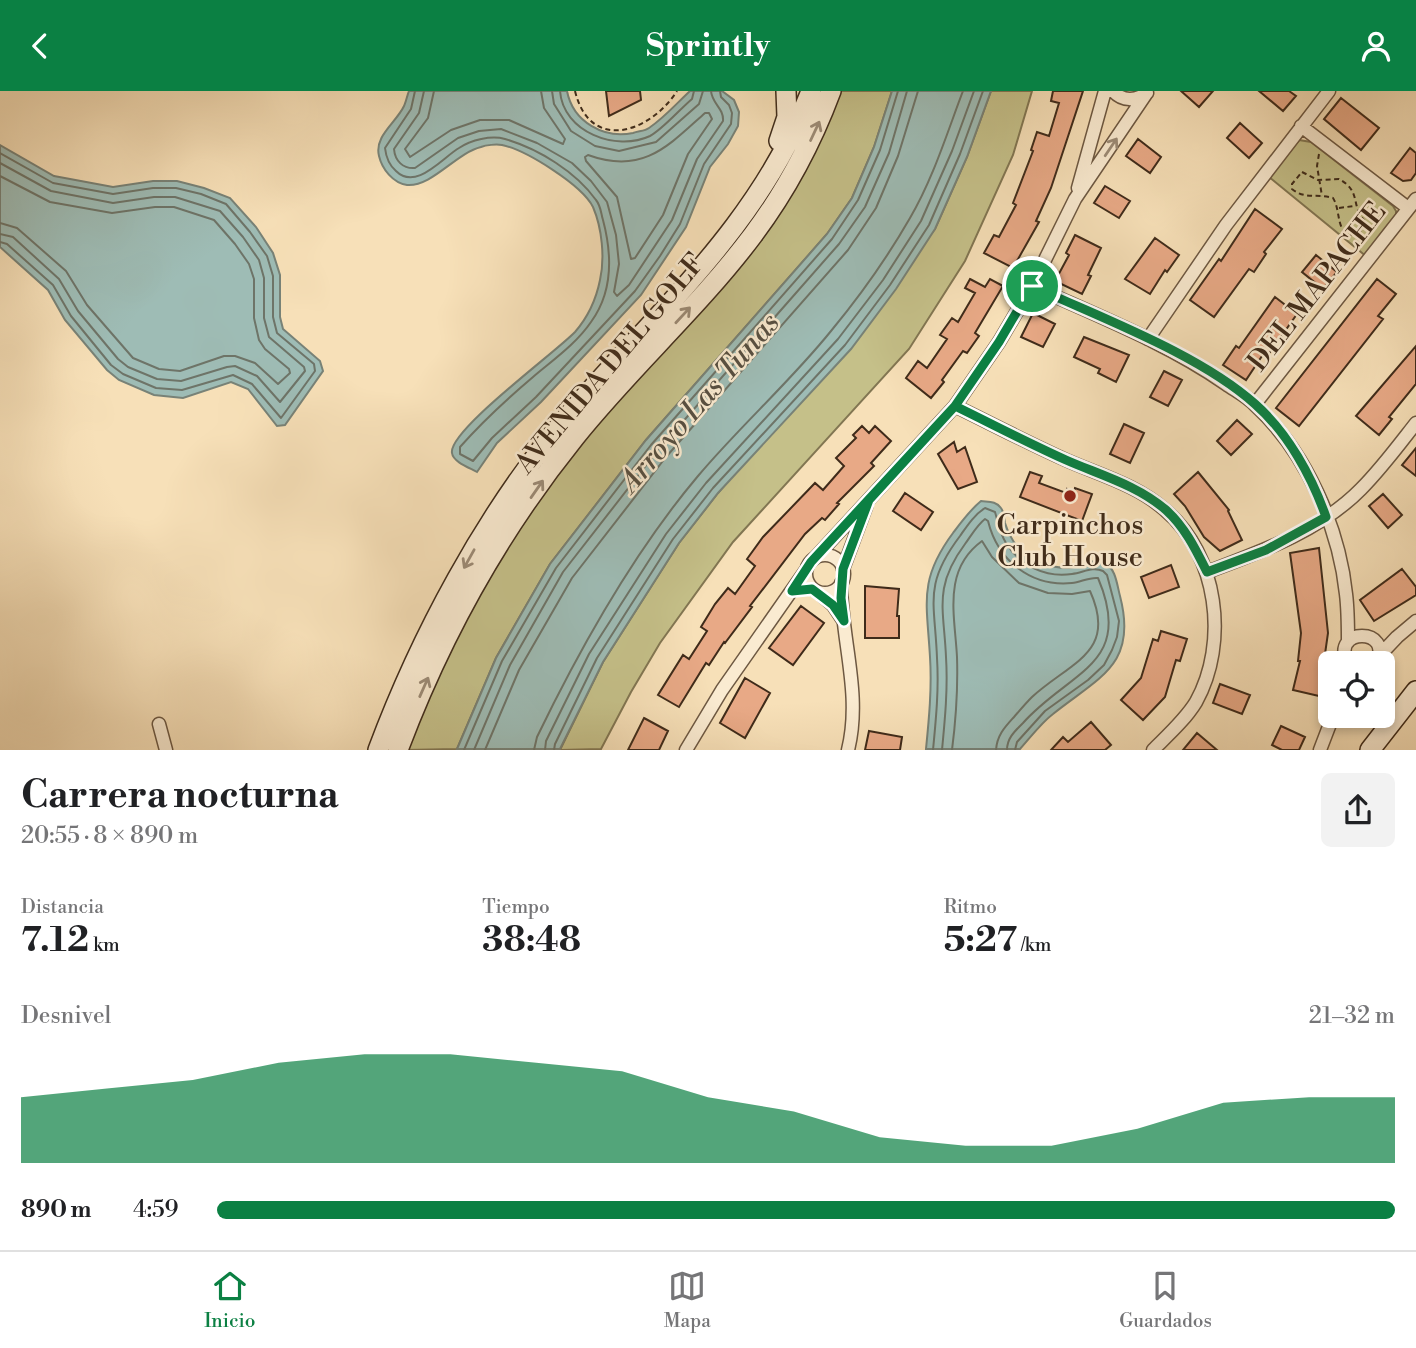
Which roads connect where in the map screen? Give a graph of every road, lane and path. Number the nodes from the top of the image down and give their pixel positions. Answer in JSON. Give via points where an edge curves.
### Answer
{"nodes":[{"id":1,"x":575,"y":91,"type":"edge"},
{"id":2,"x":677,"y":91,"type":"edge"},
{"id":3,"x":786,"y":91,"type":"edge"},
{"id":4,"x":1105,"y":91,"type":"edge"},
{"id":5,"x":1113,"y":91,"type":"edge"},
{"id":6,"x":1329,"y":91,"type":"edge"},
{"id":7,"x":822,"y":92,"type":"edge"},
{"id":8,"x":1147,"y":93,"type":"edge"},
{"id":9,"x":1301,"y":126,"type":"junction"},
{"id":10,"x":1324,"y":144,"type":"junction"},
{"id":11,"x":1321,"y":180,"type":"junction"},
{"id":12,"x":1322,"y":196,"type":"junction"},
{"id":13,"x":1075,"y":199,"type":"junction"},
{"id":14,"x":1412,"y":204,"type":"edge"},
{"id":15,"x":1356,"y":205,"type":"junction"},
{"id":16,"x":1338,"y":208,"type":"junction"},
{"id":17,"x":714,"y":255,"type":"junction"},
{"id":18,"x":1032,"y":286,"type":"junction"},
{"id":19,"x":1148,"y":339,"type":"junction"},
{"id":20,"x":1255,"y":404,"type":"junction"},
{"id":21,"x":955,"y":406,"type":"junction"},
{"id":22,"x":1416,"y":423,"type":"edge"},
{"id":23,"x":869,"y":500,"type":"junction"},
{"id":24,"x":1326,"y":517,"type":"junction"},
{"id":25,"x":814,"y":559,"type":"junction"},
{"id":26,"x":806,"y":570,"type":"junction"},
{"id":27,"x":1207,"y":572,"type":"junction"},
{"id":28,"x":842,"y":576,"type":"junction"},
{"id":29,"x":815,"y":590,"type":"junction"},
{"id":30,"x":792,"y":591,"type":"junction"},
{"id":31,"x":844,"y":621,"type":"junction"},
{"id":32,"x":1348,"y":621,"type":"junction"},
{"id":33,"x":1416,"y":621,"type":"edge"},
{"id":34,"x":1362,"y":635,"type":"junction"},
{"id":35,"x":1397,"y":636,"type":"junction"},
{"id":36,"x":1348,"y":642,"type":"junction"},
{"id":37,"x":1376,"y":642,"type":"junction"},
{"id":38,"x":1347,"y":651,"type":"edge"},
{"id":39,"x":1376,"y":651,"type":"edge"},
{"id":40,"x":1384,"y":651,"type":"edge"},
{"id":41,"x":1416,"y":691,"type":"edge"},
{"id":42,"x":159,"y":724,"type":"dead end"},
{"id":43,"x":1329,"y":728,"type":"edge"},
{"id":44,"x":166,"y":750,"type":"edge"},
{"id":45,"x":378,"y":750,"type":"edge"},
{"id":46,"x":398,"y":750,"type":"edge"},
{"id":47,"x":685,"y":750,"type":"edge"},
{"id":48,"x":848,"y":750,"type":"edge"},
{"id":49,"x":1153,"y":750,"type":"edge"},
{"id":50,"x":1320,"y":750,"type":"edge"},
{"id":51,"x":1370,"y":750,"type":"edge"}],
"edges":[{"from":1,"to":2,"type":"path","via":[[589,121],[600,128],[625,131],[659,111]]},
{"from":3,"to":17,"type":"street","via":[[782,136]]},
{"from":4,"to":13,"type":"street"},
{"from":5,"to":8,"type":"street","via":[[1131,100]]},
{"from":6,"to":9,"type":"street"},
{"from":7,"to":17,"type":"street","name":"AVENIDA DEL GOLF"},
{"from":46,"to":7,"type":"street","name":"AVENIDA DEL GOLF","one_way":true,"via":[[434,664],[502,540],[574,438],[755,233],[816,131]]},
{"from":13,"to":8,"type":"street","one_way":true},
{"from":9,"to":10,"type":"street"},
{"from":9,"to":19,"type":"street"},
{"from":10,"to":11,"type":"path","via":[[1317,161]]},
{"from":10,"to":14,"type":"street"},
{"from":11,"to":12,"type":"path"},
{"from":11,"to":12,"type":"path","via":[[1302,172],[1291,186],[1301,196]]},
{"from":11,"to":15,"type":"path","via":[[1334,178],[1346,183],[1356,195]]},
{"from":12,"to":16,"type":"path","via":[[1333,198]]},
{"from":13,"to":18,"type":"street"},
{"from":14,"to":20,"type":"street","name":"DEL MAPACHE"},
{"from":15,"to":16,"type":"path"},
{"from":15,"to":16,"type":"path","via":[[1367,223],[1354,236],[1339,225]]},
{"from":17,"to":45,"type":"street","name":"AVENIDA DEL GOLF","one_way":true,"via":[[560,426],[501,508],[429,634]]},
{"from":18,"to":19,"type":"street"},
{"from":18,"to":21,"type":"street"},
{"from":19,"to":20,"type":"street","via":[[1207,370]]},
{"from":20,"to":24,"type":"street","via":[[1299,461]]},
{"from":21,"to":23,"type":"street"},
{"from":21,"to":27,"type":"street","via":[[1146,496],[1186,532]]},
{"from":22,"to":24,"type":"street","via":[[1360,491]]},
{"from":23,"to":25,"type":"street"},
{"from":23,"to":28,"type":"street"},
{"from":24,"to":27,"type":"street","via":[[1266,550]]},
{"from":24,"to":32,"type":"street","via":[[1343,572]]},
{"from":25,"to":26,"type":"street"},
{"from":25,"to":28,"type":"street","via":[[831,557]]},
{"from":26,"to":29,"type":"street","via":[[806,580]]},
{"from":26,"to":30,"type":"street"},
{"from":27,"to":49,"type":"street","via":[[1214,628],[1208,671],[1195,702]]},
{"from":28,"to":29,"type":"street","via":[[829,593]]},
{"from":28,"to":31,"type":"street"},
{"from":29,"to":30,"type":"street"},
{"from":29,"to":31,"type":"street"},
{"from":30,"to":47,"type":"street"},
{"from":31,"to":48,"type":"street","via":[[854,697]]},
{"from":32,"to":34,"type":"street"},
{"from":32,"to":36,"type":"street"},
{"from":33,"to":35,"type":"street"},
{"from":34,"to":36,"type":"street"},
{"from":34,"to":37,"type":"street"},
{"from":35,"to":37,"type":"street"},
{"from":35,"to":40,"type":"street"},
{"from":36,"to":38,"type":"street"},
{"from":37,"to":39,"type":"street"},
{"from":41,"to":51,"type":"street"},
{"from":42,"to":44,"type":"street"},
{"from":43,"to":50,"type":"street"}]}
